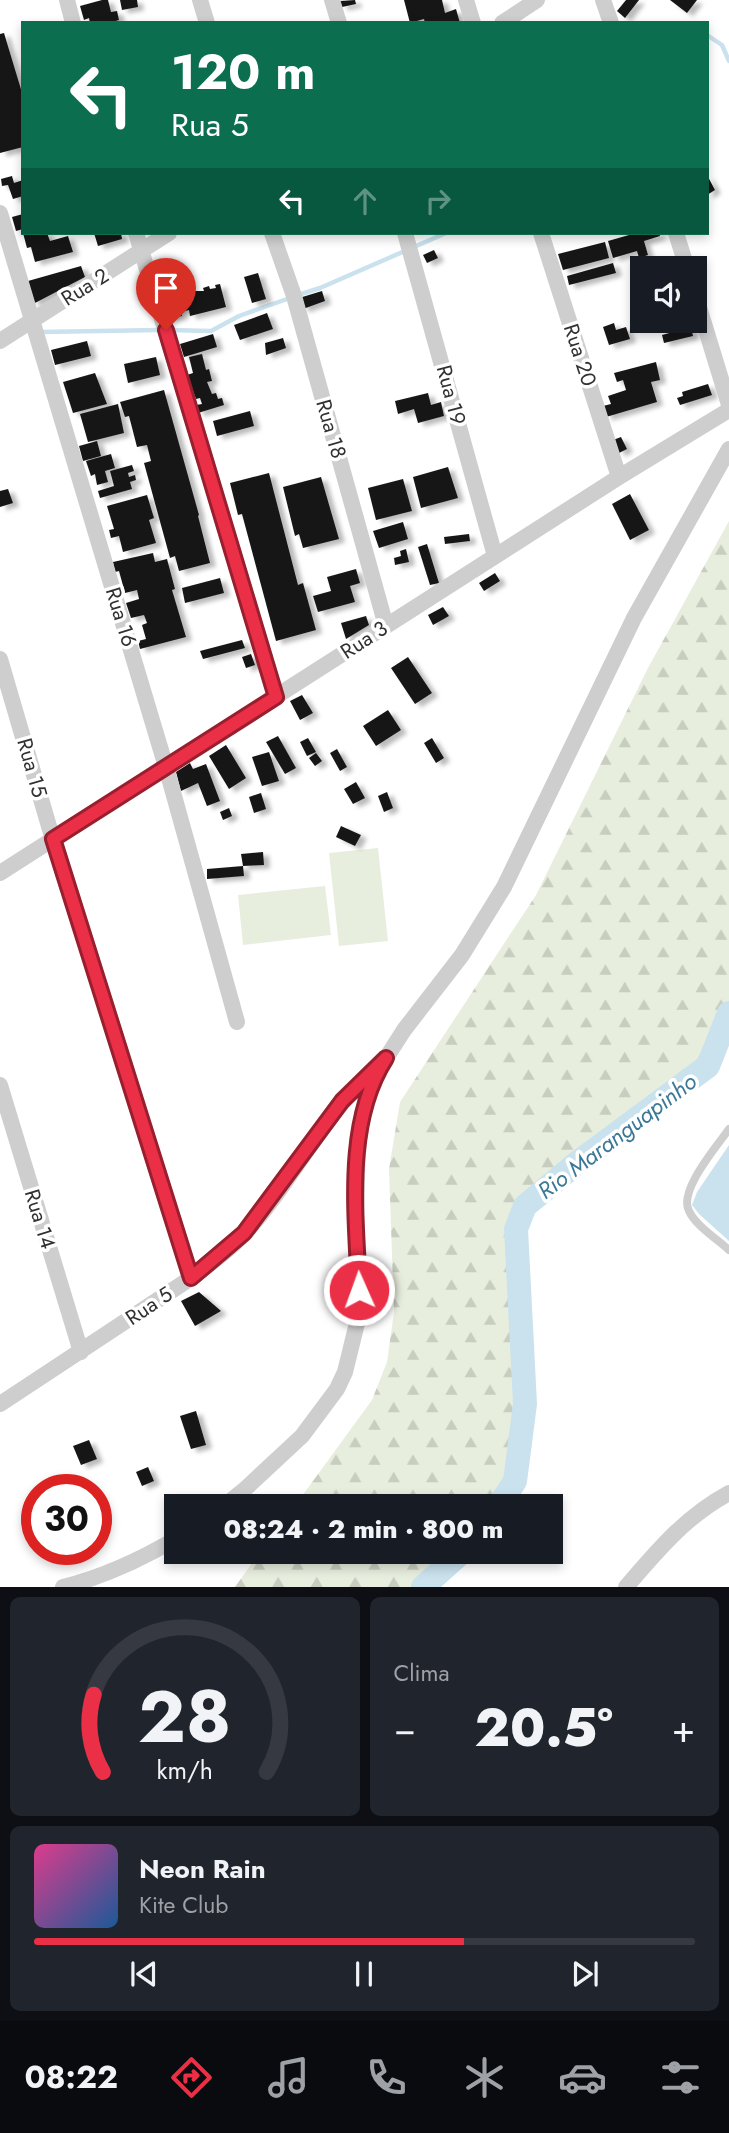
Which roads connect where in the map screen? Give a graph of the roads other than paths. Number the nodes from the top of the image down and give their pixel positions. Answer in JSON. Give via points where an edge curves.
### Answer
{"nodes":[{"id":1,"x":66,"y":0,"type":"edge"},
{"id":2,"x":200,"y":0,"type":"edge"},
{"id":3,"x":332,"y":0,"type":"edge"},
{"id":4,"x":466,"y":0,"type":"edge"},
{"id":5,"x":537,"y":0,"type":"edge"},
{"id":6,"x":603,"y":0,"type":"edge"},
{"id":7,"x":72,"y":21,"type":"edge"},
{"id":8,"x":206,"y":21,"type":"edge"},
{"id":9,"x":338,"y":21,"type":"edge"},
{"id":10,"x":472,"y":21,"type":"edge"},
{"id":11,"x":505,"y":21,"type":"edge"},
{"id":12,"x":610,"y":21,"type":"edge"},
{"id":13,"x":0,"y":213,"type":"edge"},
{"id":14,"x":137,"y":235,"type":"edge"},
{"id":15,"x":166,"y":235,"type":"edge"},
{"id":16,"x":273,"y":235,"type":"edge"},
{"id":17,"x":406,"y":235,"type":"edge"},
{"id":18,"x":542,"y":235,"type":"edge"},
{"id":19,"x":677,"y":235,"type":"edge"},
{"id":20,"x":142,"y":251,"type":"junction"},
{"id":21,"x":683,"y":256,"type":"edge"},
{"id":22,"x":32,"y":320,"type":"junction"},
{"id":23,"x":707,"y":333,"type":"edge"},
{"id":24,"x":0,"y":341,"type":"edge"},
{"id":25,"x":729,"y":408,"type":"edge"},
{"id":26,"x":729,"y":449,"type":"edge"},
{"id":27,"x":619,"y":477,"type":"junction"},
{"id":28,"x":495,"y":556,"type":"junction"},
{"id":29,"x":386,"y":626,"type":"junction"},
{"id":30,"x":0,"y":659,"type":"edge"},
{"id":31,"x":276,"y":697,"type":"junction"},
{"id":32,"x":166,"y":767,"type":"junction"},
{"id":33,"x":53,"y":839,"type":"junction"},
{"id":34,"x":0,"y":873,"type":"edge"},
{"id":35,"x":237,"y":1022,"type":"dead end"},
{"id":36,"x":386,"y":1058,"type":"junction"},
{"id":37,"x":0,"y":1085,"type":"edge"},
{"id":38,"x":729,"y":1129,"type":"edge"},
{"id":39,"x":729,"y":1250,"type":"edge"},
{"id":40,"x":191,"y":1278,"type":"junction"},
{"id":41,"x":80,"y":1352,"type":"junction"},
{"id":42,"x":0,"y":1404,"type":"edge"},
{"id":43,"x":729,"y":1493,"type":"edge"},
{"id":44,"x":239,"y":1494,"type":"edge"},
{"id":45,"x":164,"y":1545,"type":"edge"},
{"id":46,"x":63,"y":1587,"type":"edge"},
{"id":47,"x":626,"y":1587,"type":"edge"}],
"edges":[{"from":1,"to":7,"type":"street"},
{"from":2,"to":8,"type":"street"},
{"from":3,"to":9,"type":"street"},
{"from":4,"to":10,"type":"street"},
{"from":5,"to":11,"type":"street"},
{"from":6,"to":12,"type":"street"},
{"from":13,"to":22,"type":"street","name":"Rua 16"},
{"from":14,"to":20,"type":"street"},
{"from":15,"to":20,"type":"street","name":"Rua 2"},
{"from":16,"to":29,"type":"street","name":"Rua 18"},
{"from":17,"to":28,"type":"street","name":"Rua 19"},
{"from":18,"to":27,"type":"street","name":"Rua 20"},
{"from":19,"to":21,"type":"street"},
{"from":20,"to":22,"type":"street","name":"Rua 2"},
{"from":20,"to":31,"type":"street"},
{"from":22,"to":24,"type":"street","name":"Rua 2"},
{"from":22,"to":32,"type":"street","name":"Rua 16"},
{"from":23,"to":25,"type":"street"},
{"from":25,"to":27,"type":"street","name":"Rua 3"},
{"from":26,"to":36,"type":"street","via":[[634,618],[505,887],[462,955]]},
{"from":27,"to":28,"type":"street","name":"Rua 3"},
{"from":28,"to":29,"type":"street","name":"Rua 3"},
{"from":29,"to":31,"type":"street","name":"Rua 3"},
{"from":30,"to":33,"type":"street","name":"Rua 15"},
{"from":31,"to":32,"type":"street","name":"Rua 3"},
{"from":32,"to":33,"type":"street","name":"Rua 3"},
{"from":32,"to":35,"type":"street","name":"Rua 16"},
{"from":33,"to":34,"type":"street","name":"Rua 3"},
{"from":33,"to":40,"type":"street","name":"Rua 15"},
{"from":36,"to":40,"type":"street","name":"Rua 5","via":[[342,1101],[244,1233]]},
{"from":36,"to":44,"type":"street","via":[[366,1098],[358,1138],[359,1314],[345,1372],[302,1436]]},
{"from":37,"to":41,"type":"street","name":"Rua 14"},
{"from":38,"to":39,"type":"lane","via":[[690,1186],[686,1200],[699,1223]]},
{"from":40,"to":41,"type":"street","name":"Rua 5"},
{"from":41,"to":42,"type":"street","name":"Rua 5"},
{"from":43,"to":47,"type":"street","via":[[675,1531]]},
{"from":45,"to":46,"type":"street"}]}
